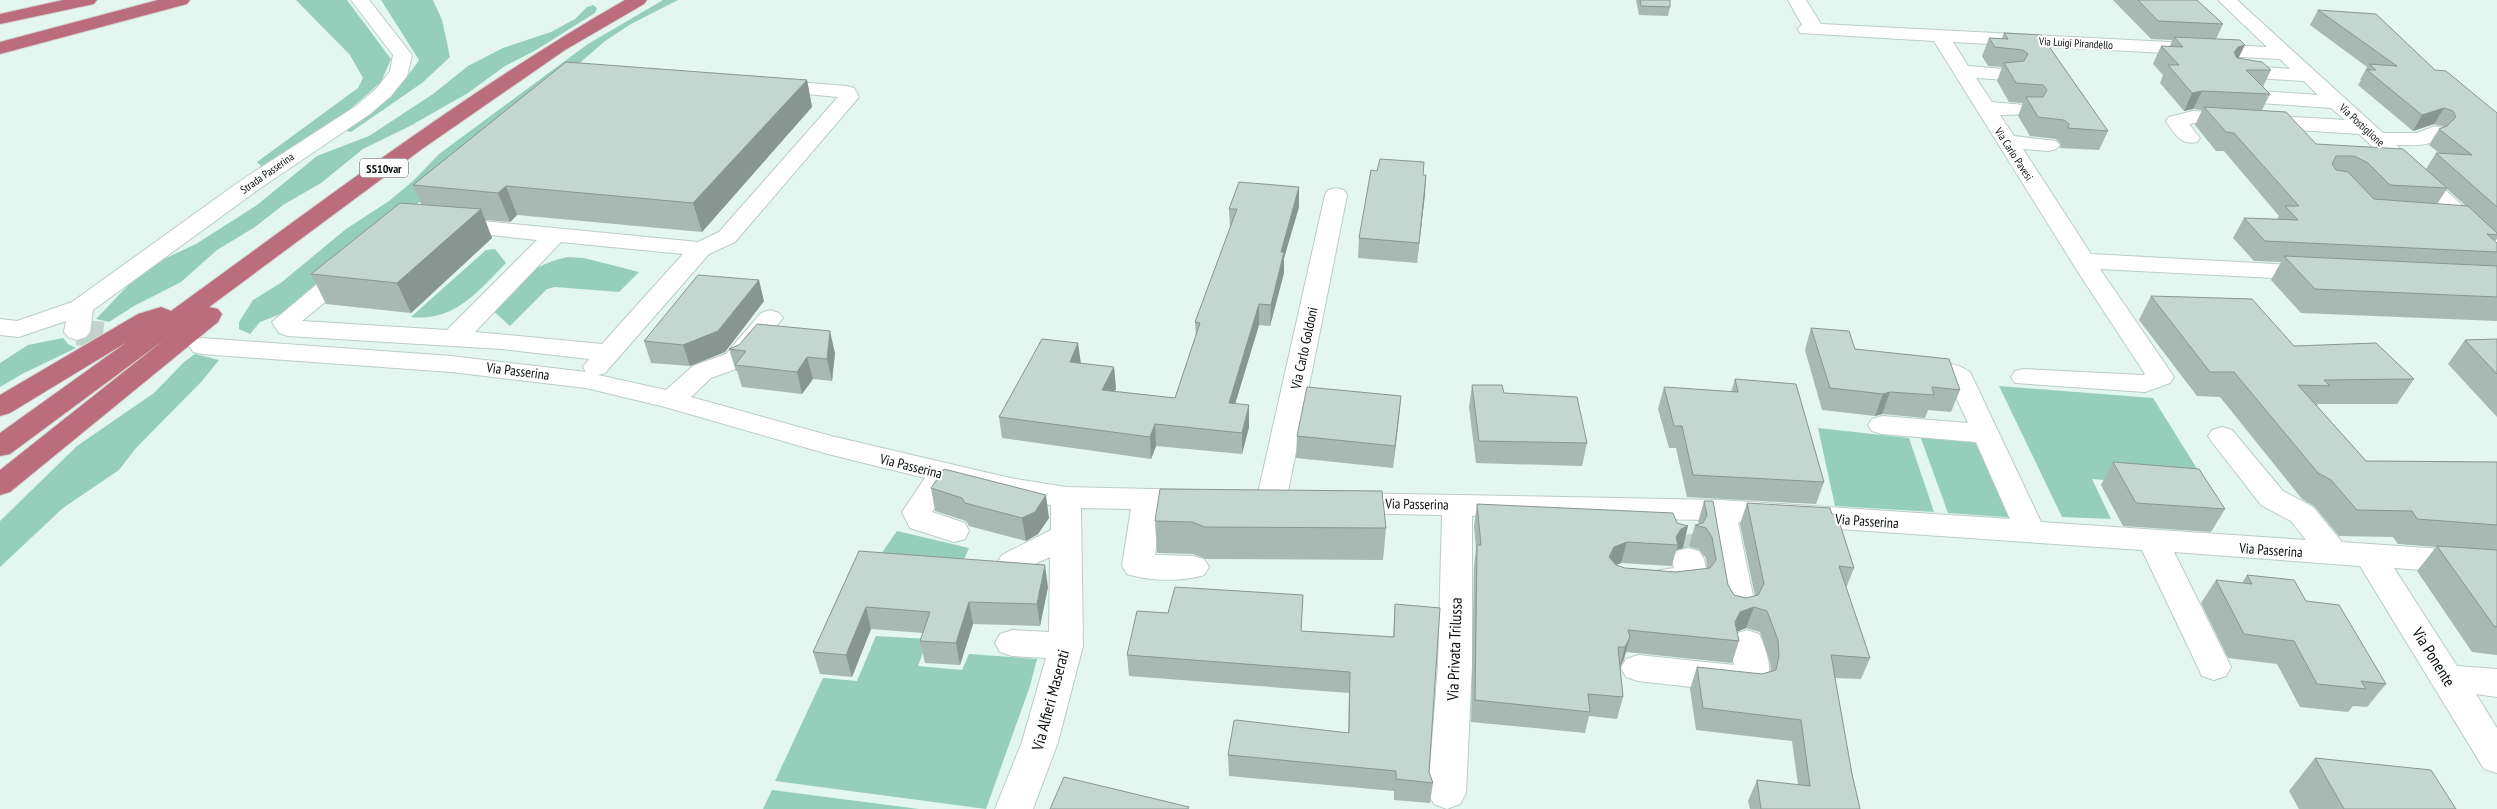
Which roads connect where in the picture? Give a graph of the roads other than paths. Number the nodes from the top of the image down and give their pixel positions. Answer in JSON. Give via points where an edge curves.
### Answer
{"nodes":[{"id":1,"x":88,"y":0,"type":"edge"},
{"id":2,"x":141,"y":0,"type":"edge"},
{"id":3,"x":181,"y":0,"type":"edge"},
{"id":4,"x":360,"y":0,"type":"edge"},
{"id":5,"x":638,"y":0,"type":"edge"},
{"id":6,"x":1797,"y":0,"type":"edge"},
{"id":7,"x":2227,"y":0,"type":"edge"},
{"id":8,"x":0,"y":19,"type":"edge"},
{"id":9,"x":0,"y":30,"type":"edge"},
{"id":10,"x":1939,"y":35,"type":"junction"},
{"id":11,"x":0,"y":48,"type":"edge"},
{"id":12,"x":2286,"y":54,"type":"junction"},
{"id":13,"x":1962,"y":71,"type":"junction"},
{"id":14,"x":2237,"y":71,"type":"edge"},
{"id":15,"x":2009,"y":74,"type":"edge"},
{"id":16,"x":2309,"y":76,"type":"junction"},
{"id":17,"x":749,"y":85,"type":"edge"},
{"id":18,"x":2261,"y":97,"type":"edge"},
{"id":19,"x":2338,"y":102,"type":"junction"},
{"id":20,"x":1985,"y":108,"type":"junction"},
{"id":21,"x":2028,"y":110,"type":"edge"},
{"id":22,"x":2435,"y":132,"type":"dead end"},
{"id":23,"x":2371,"y":133,"type":"junction"},
{"id":24,"x":2190,"y":138,"type":"dead end"},
{"id":25,"x":2007,"y":142,"type":"junction"},
{"id":26,"x":2049,"y":145,"type":"dead end"},
{"id":27,"x":1336,"y":195,"type":"dead end"},
{"id":28,"x":2432,"y":216,"type":"edge"},
{"id":29,"x":2463,"y":218,"type":"junction"},
{"id":30,"x":426,"y":223,"type":"edge"},
{"id":31,"x":555,"y":235,"type":"junction"},
{"id":32,"x":701,"y":249,"type":"junction"},
{"id":33,"x":2497,"y":250,"type":"edge"},
{"id":34,"x":368,"y":255,"type":"edge"},
{"id":35,"x":2086,"y":267,"type":"junction"},
{"id":36,"x":2331,"y":274,"type":"edge"},
{"id":37,"x":204,"y":298,"type":"junction"},
{"id":38,"x":81,"y":308,"type":"junction"},
{"id":39,"x":770,"y":318,"type":"dead end"},
{"id":40,"x":0,"y":328,"type":"edge"},
{"id":41,"x":77,"y":332,"type":"dead end"},
{"id":42,"x":454,"y":338,"type":"junction"},
{"id":43,"x":202,"y":346,"type":"dead end"},
{"id":44,"x":608,"y":352,"type":"junction"},
{"id":45,"x":1889,"y":366,"type":"edge"},
{"id":46,"x":2024,"y":376,"type":"dead end"},
{"id":47,"x":586,"y":380,"type":"junction"},
{"id":48,"x":671,"y":400,"type":"junction"},
{"id":49,"x":0,"y":407,"type":"edge"},
{"id":50,"x":1882,"y":425,"type":"dead end"},
{"id":51,"x":1986,"y":434,"type":"junction"},
{"id":52,"x":2222,"y":436,"type":"dead end"},
{"id":53,"x":0,"y":447,"type":"edge"},
{"id":54,"x":943,"y":474,"type":"junction"},
{"id":55,"x":0,"y":485,"type":"edge"},
{"id":56,"x":1066,"y":497,"type":"junction"},
{"id":57,"x":1147,"y":500,"type":"junction"},
{"id":58,"x":1271,"y":502,"type":"junction"},
{"id":59,"x":1457,"y":505,"type":"junction"},
{"id":60,"x":1721,"y":510,"type":"junction"},
{"id":61,"x":954,"y":532,"type":"dead end"},
{"id":62,"x":2031,"y":532,"type":"junction"},
{"id":63,"x":1684,"y":534,"type":"junction"},
{"id":64,"x":1066,"y":535,"type":"junction"},
{"id":65,"x":2154,"y":541,"type":"junction"},
{"id":66,"x":2334,"y":554,"type":"junction"},
{"id":67,"x":2371,"y":557,"type":"junction"},
{"id":68,"x":1013,"y":563,"type":"edge"},
{"id":69,"x":2497,"y":564,"type":"edge"},
{"id":70,"x":1193,"y":568,"type":"dead end"},
{"id":71,"x":1632,"y":577,"type":"edge"},
{"id":72,"x":1740,"y":606,"type":"edge"},
{"id":73,"x":1012,"y":643,"type":"dead end"},
{"id":74,"x":1747,"y":643,"type":"dead end"},
{"id":75,"x":1066,"y":646,"type":"junction"},
{"id":76,"x":2214,"y":667,"type":"dead end"},
{"id":77,"x":1638,"y":668,"type":"dead end"},
{"id":78,"x":2447,"y":678,"type":"junction"},
{"id":79,"x":2497,"y":683,"type":"edge"},
{"id":80,"x":2497,"y":758,"type":"edge"},
{"id":81,"x":1447,"y":793,"type":"dead end"},
{"id":82,"x":1014,"y":809,"type":"edge"}],
"edges":[{"from":1,"to":8,"type":"highway"},
{"from":2,"to":9,"type":"highway"},
{"from":3,"to":11,"type":"highway"},
{"from":4,"to":38,"type":"street","name":"Strada Passerina","via":[[402,55],[400,72],[384,92],[250,184]]},
{"from":5,"to":37,"type":"highway","number":"SS10var","via":[[558,46]]},
{"from":6,"to":10,"type":"street","name":"Via Luigi Pirandello","via":[[1811,29]]},
{"from":7,"to":12,"type":"street","name":"Via Postiglione"},
{"from":10,"to":12,"type":"street","name":"Via Luigi Pirandello"},
{"from":10,"to":13,"type":"street","name":"Via Carlo Pavesi"},
{"from":12,"to":16,"type":"street","name":"Via Postiglione"},
{"from":13,"to":15,"type":"street"},
{"from":13,"to":20,"type":"street","name":"Via Carlo Pavesi"},
{"from":14,"to":16,"type":"street"},
{"from":16,"to":19,"type":"street","name":"Via Postiglione"},
{"from":17,"to":32,"type":"street","via":[[847,92],[849,96],[727,237]]},
{"from":18,"to":19,"type":"street"},
{"from":19,"to":23,"type":"street","name":"Via Postiglione"},
{"from":20,"to":21,"type":"street"},
{"from":20,"to":25,"type":"street","name":"Via Carlo Pavesi"},
{"from":22,"to":23,"type":"street","via":[[2421,139]]},
{"from":23,"to":24,"type":"street","via":[[2193,117],[2176,121]]},
{"from":23,"to":29,"type":"street","name":"Via Postiglione"},
{"from":25,"to":26,"type":"street"},
{"from":25,"to":35,"type":"street","name":"Via Carlo Pavesi"},
{"from":27,"to":58,"type":"street","name":"Via Carlo Goldoni"},
{"from":28,"to":29,"type":"street"},
{"from":29,"to":33,"type":"street","name":"Via Postiglione"},
{"from":30,"to":31,"type":"street"},
{"from":31,"to":32,"type":"street"},
{"from":31,"to":42,"type":"street"},
{"from":32,"to":44,"type":"street"},
{"from":34,"to":42,"type":"street","via":[[286,322],[288,328]]},
{"from":35,"to":36,"type":"street"},
{"from":35,"to":46,"type":"street","name":"Via Carlo Pavesi","via":[[2161,377],[2145,384]]},
{"from":37,"to":49,"type":"highway","via":[[147,319]]},
{"from":37,"to":53,"type":"highway","number":"SS10var"},
{"from":37,"to":55,"type":"highway","via":[[209,317]]},
{"from":38,"to":40,"type":"street","name":"Strada Passerina","via":[[19,329]]},
{"from":38,"to":41,"type":"street"},
{"from":39,"to":48,"type":"street","via":[[735,360],[702,372]]},
{"from":42,"to":44,"type":"street"},
{"from":43,"to":47,"type":"street","name":"Via Passerina","via":[[451,364]]},
{"from":44,"to":47,"type":"street"},
{"from":45,"to":51,"type":"street","via":[[1953,372],[1961,378]]},
{"from":47,"to":48,"type":"street","name":"Via Passerina"},
{"from":48,"to":54,"type":"street","name":"Via Passerina"},
{"from":50,"to":51,"type":"street"},
{"from":51,"to":62,"type":"street"},
{"from":52,"to":66,"type":"street","via":[[2272,498],[2302,514]]},
{"from":54,"to":56,"type":"street","name":"Via Passerina"},
{"from":54,"to":61,"type":"street","via":[[917,512],[921,521]]},
{"from":56,"to":57,"type":"street","name":"Via Passerina"},
{"from":56,"to":64,"type":"street","name":"Via Alfieri Maserati"},
{"from":57,"to":58,"type":"street","name":"Via Passerina"},
{"from":57,"to":70,"type":"street","via":[[1138,566]]},
{"from":58,"to":59,"type":"street","name":"Via Passerina"},
{"from":59,"to":63,"type":"street","name":"Via Passerina"},
{"from":59,"to":81,"type":"street","name":"Via Privata Trilussa","via":[[1455,665]]},
{"from":60,"to":62,"type":"street","name":"Via Passerina"},
{"from":60,"to":63,"type":"street","name":"Via Passerina"},
{"from":60,"to":72,"type":"street"},
{"from":62,"to":65,"type":"street","name":"Via Passerina"},
{"from":63,"to":71,"type":"street","via":[[1692,580]]},
{"from":64,"to":68,"type":"street"},
{"from":64,"to":75,"type":"street","name":"Via Alfieri Maserati"},
{"from":65,"to":66,"type":"street","name":"Via Passerina"},
{"from":65,"to":76,"type":"street"},
{"from":66,"to":67,"type":"street","name":"Via Passerina"},
{"from":67,"to":69,"type":"street","name":"Via Passerina"},
{"from":67,"to":78,"type":"street","name":"Via Ponente"},
{"from":73,"to":75,"type":"street"},
{"from":74,"to":77,"type":"street","via":[[1754,681]]},
{"from":75,"to":82,"type":"street","name":"Via Alfieri Maserati","via":[[1040,742]]},
{"from":78,"to":79,"type":"street"},
{"from":78,"to":80,"type":"street","name":"Via Ponente"}]}
